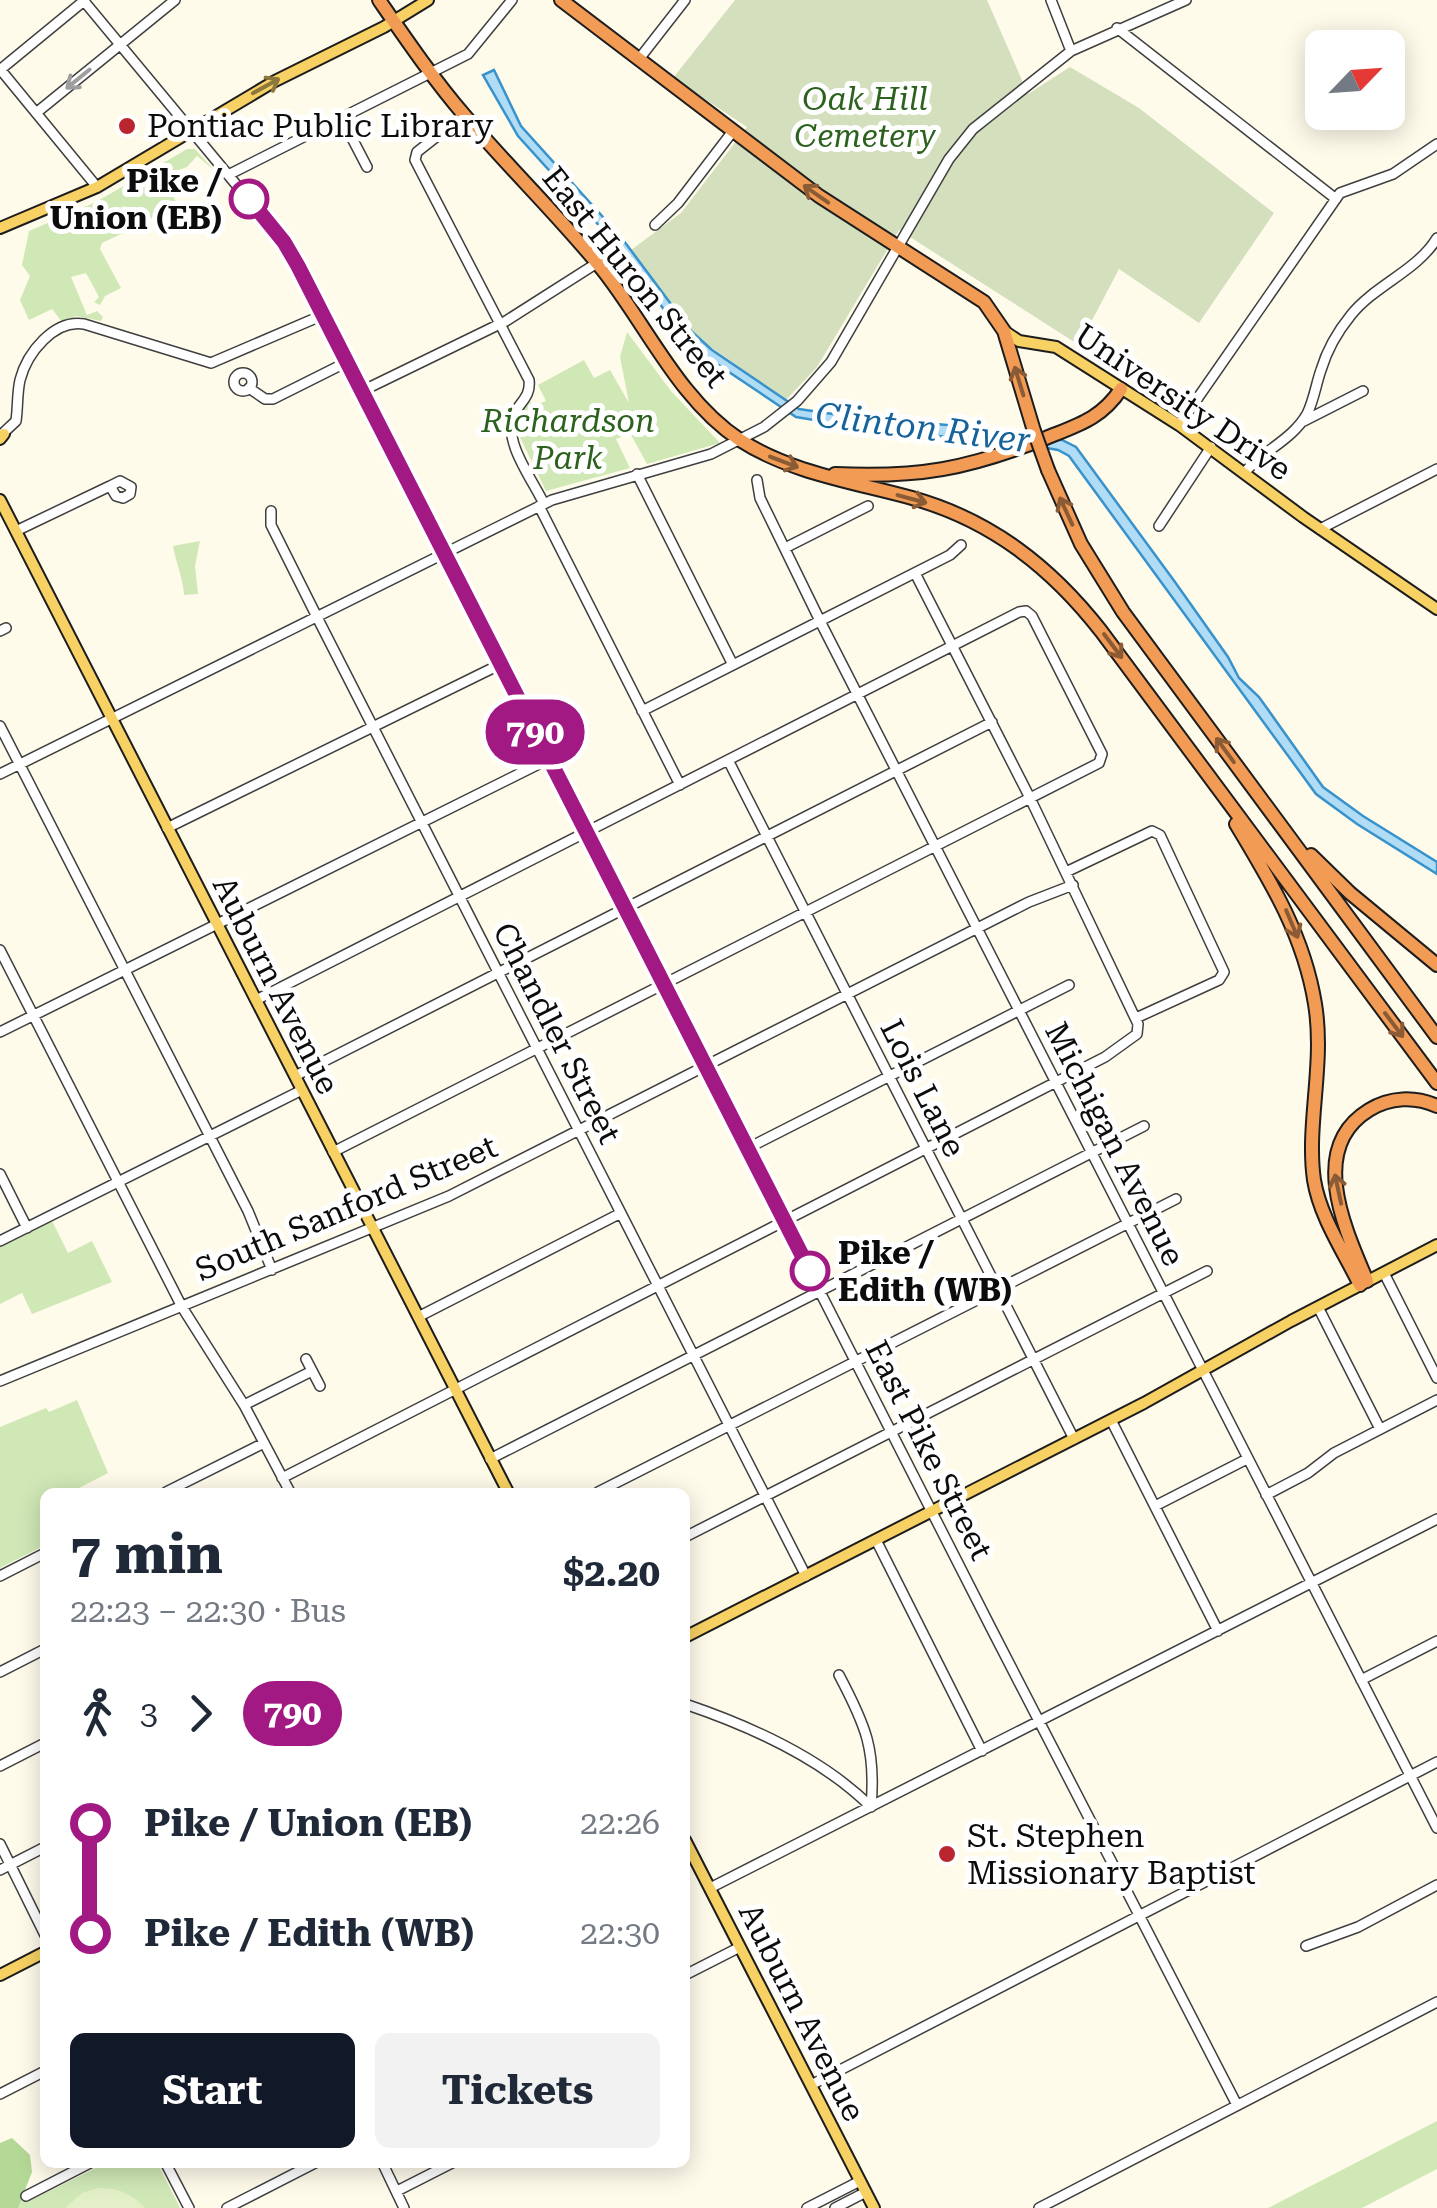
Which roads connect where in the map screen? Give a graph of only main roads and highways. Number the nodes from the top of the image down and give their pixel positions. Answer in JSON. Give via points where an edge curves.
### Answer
{"nodes":[{"id":1,"x":379,"y":0,"type":"edge"},
{"id":2,"x":428,"y":0,"type":"edge"},
{"id":3,"x":561,"y":0,"type":"edge"},
{"id":4,"x":394,"y":21,"type":"junction"},
{"id":5,"x":0,"y":228,"type":"edge"},
{"id":6,"x":1004,"y":331,"type":"junction"},
{"id":7,"x":1121,"y":389,"type":"junction"},
{"id":8,"x":818,"y":473,"type":"junction"},
{"id":9,"x":0,"y":500,"type":"edge"},
{"id":10,"x":1437,"y":609,"type":"edge"},
{"id":11,"x":1190,"y":750,"type":"junction"},
{"id":12,"x":1283,"y":828,"type":"junction"},
{"id":13,"x":1437,"y":964,"type":"edge"},
{"id":14,"x":1437,"y":1036,"type":"edge"},
{"id":15,"x":1437,"y":1083,"type":"edge"},
{"id":16,"x":1437,"y":1106,"type":"edge"},
{"id":17,"x":1437,"y":1245,"type":"edge"},
{"id":18,"x":1364,"y":1283,"type":"junction"},
{"id":19,"x":506,"y":1488,"type":"edge"},
{"id":20,"x":690,"y":1634,"type":"edge"},
{"id":21,"x":690,"y":1860,"type":"edge"},
{"id":22,"x":40,"y":1955,"type":"edge"},
{"id":23,"x":0,"y":1975,"type":"edge"},
{"id":24,"x":874,"y":2208,"type":"edge"}],
"edges":[{"from":1,"to":4,"type":"highway","name":"East Huron Street"},
{"from":2,"to":4,"type":"main road"},
{"from":6,"to":3,"type":"highway","one_way":true,"via":[[977,296],[819,196]]},
{"from":5,"to":4,"type":"main road","one_way":true,"via":[[97,187],[275,81]]},
{"from":4,"to":8,"type":"highway","name":"East Huron Street","one_way":true,"via":[[464,115],[597,264],[701,405],[742,441]]},
{"from":6,"to":7,"type":"main road","name":"University Drive","via":[[1060,349]]},
{"from":12,"to":6,"type":"highway","one_way":true,"bridge":true,"via":[[1081,544],[1048,470]]},
{"from":7,"to":8,"type":"highway","via":[[1100,415],[974,464],[914,475]]},
{"from":7,"to":10,"type":"main road","name":"University Drive"},
{"from":8,"to":11,"type":"highway","one_way":true,"via":[[942,508],[1028,555],[1080,603]]},
{"from":9,"to":19,"type":"main road","name":"Auburn Avenue"},
{"from":11,"to":15,"type":"highway","one_way":true},
{"from":11,"to":18,"type":"highway","one_way":true,"via":[[1279,896],[1302,948],[1318,1029],[1315,1182],[1322,1208]]},
{"from":12,"to":13,"type":"highway","via":[[1350,894]]},
{"from":12,"to":14,"type":"highway"},
{"from":18,"to":16,"type":"highway","one_way":true,"via":[[1336,1185],[1340,1142],[1380,1104],[1412,1099]]},
{"from":17,"to":18,"type":"main road"},
{"from":18,"to":20,"type":"main road"},
{"from":21,"to":24,"type":"main road","name":"Auburn Avenue"},
{"from":22,"to":23,"type":"main road"}]}
